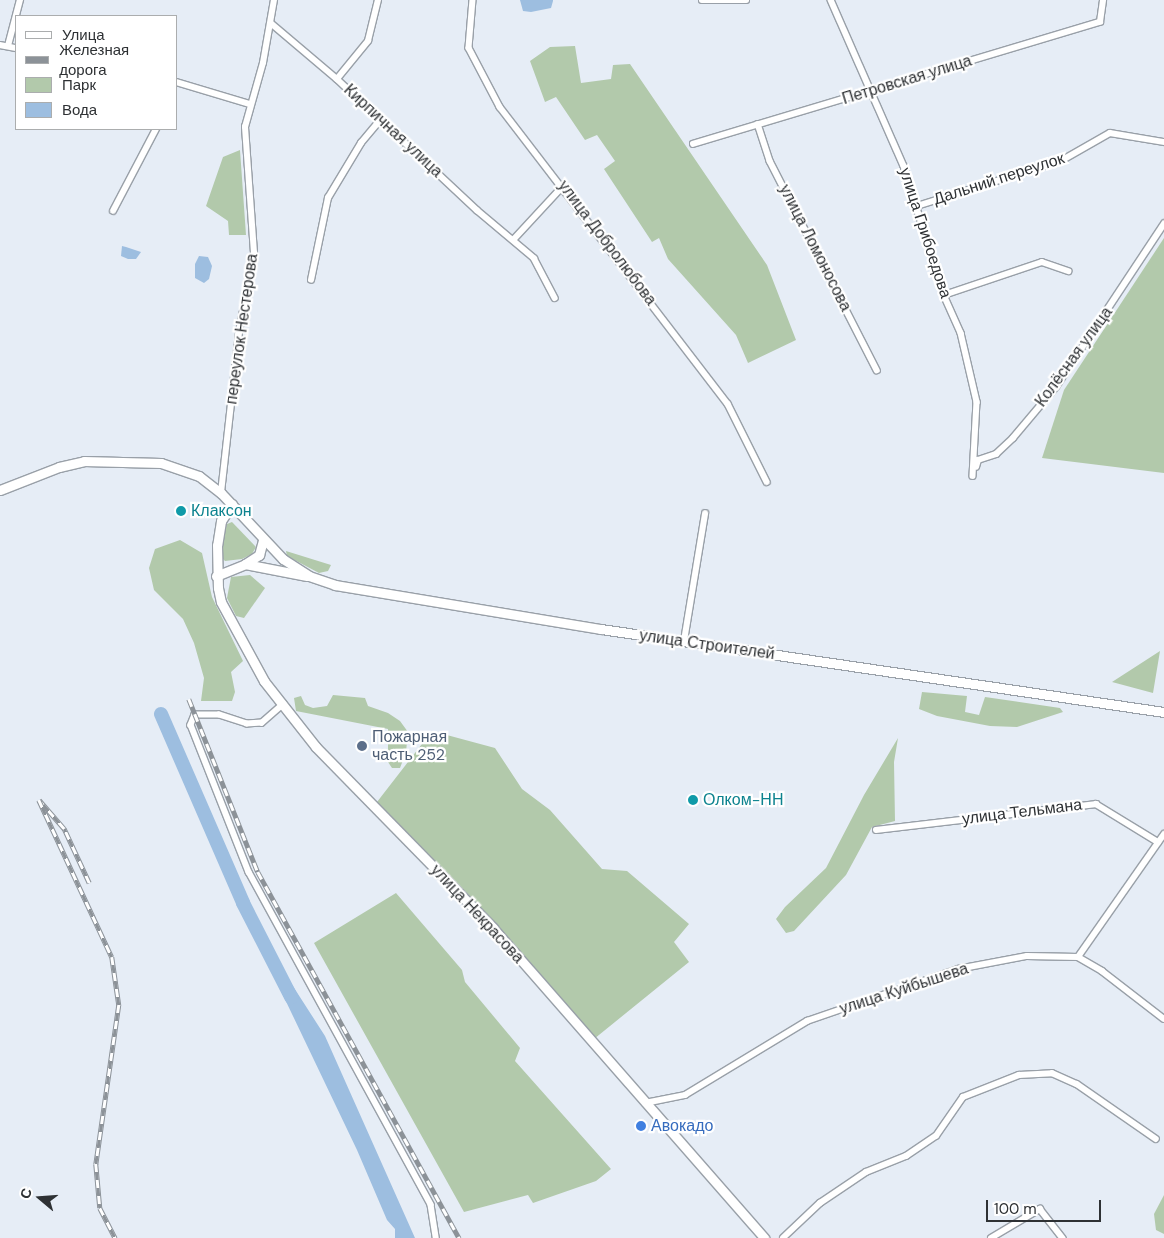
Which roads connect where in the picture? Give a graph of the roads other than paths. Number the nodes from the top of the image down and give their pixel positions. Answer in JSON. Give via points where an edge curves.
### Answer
{"nodes":[{"id":1,"x":20,"y":0,"type":"edge"},
{"id":2,"x":274,"y":0,"type":"edge"},
{"id":3,"x":378,"y":0,"type":"edge"},
{"id":4,"x":473,"y":0,"type":"edge"},
{"id":5,"x":702,"y":0,"type":"edge"},
{"id":6,"x":746,"y":0,"type":"edge"},
{"id":7,"x":831,"y":0,"type":"edge"},
{"id":8,"x":1103,"y":0,"type":"edge"},
{"id":9,"x":16,"y":15,"type":"edge"},
{"id":10,"x":15,"y":19,"type":"edge"},
{"id":11,"x":271,"y":23,"type":"junction"},
{"id":12,"x":0,"y":45,"type":"edge"},
{"id":13,"x":8,"y":46,"type":"junction"},
{"id":14,"x":15,"y":48,"type":"edge"},
{"id":15,"x":337,"y":79,"type":"junction"},
{"id":16,"x":178,"y":82,"type":"edge"},
{"id":17,"x":869,"y":91,"type":"junction"},
{"id":18,"x":250,"y":104,"type":"junction"},
{"id":19,"x":381,"y":119,"type":"junction"},
{"id":20,"x":758,"y":124,"type":"junction"},
{"id":21,"x":155,"y":130,"type":"edge"},
{"id":22,"x":1164,"y":142,"type":"edge"},
{"id":23,"x":693,"y":144,"type":"dead end"},
{"id":24,"x":563,"y":186,"type":"junction"},
{"id":25,"x":917,"y":206,"type":"junction"},
{"id":26,"x":112,"y":211,"type":"dead end"},
{"id":27,"x":1164,"y":224,"type":"edge"},
{"id":28,"x":514,"y":239,"type":"junction"},
{"id":29,"x":1068,"y":271,"type":"dead end"},
{"id":30,"x":311,"y":280,"type":"dead end"},
{"id":31,"x":944,"y":295,"type":"junction"},
{"id":32,"x":555,"y":298,"type":"dead end"},
{"id":33,"x":877,"y":370,"type":"dead end"},
{"id":34,"x":972,"y":476,"type":"joint"},
{"id":35,"x":767,"y":482,"type":"dead end"},
{"id":36,"x":0,"y":490,"type":"edge"},
{"id":37,"x":221,"y":493,"type":"junction"},
{"id":38,"x":232,"y":504,"type":"junction"},
{"id":39,"x":704,"y":514,"type":"dead end"},
{"id":40,"x":263,"y":540,"type":"junction"},
{"id":41,"x":246,"y":564,"type":"junction"},
{"id":42,"x":216,"y":576,"type":"junction"},
{"id":43,"x":309,"y":576,"type":"junction"},
{"id":44,"x":684,"y":641,"type":"junction"},
{"id":45,"x":284,"y":704,"type":"junction"},
{"id":46,"x":1164,"y":712,"type":"edge"},
{"id":47,"x":876,"y":830,"type":"dead end"},
{"id":48,"x":1164,"y":834,"type":"edge"},
{"id":49,"x":1158,"y":842,"type":"junction"},
{"id":50,"x":1078,"y":957,"type":"junction"},
{"id":51,"x":1164,"y":1019,"type":"edge"},
{"id":52,"x":645,"y":1103,"type":"junction"},
{"id":53,"x":1156,"y":1139,"type":"dead end"},
{"id":54,"x":436,"y":1238,"type":"edge"},
{"id":55,"x":764,"y":1238,"type":"edge"},
{"id":56,"x":783,"y":1238,"type":"edge"},
{"id":57,"x":991,"y":1238,"type":"edge"},
{"id":58,"x":1063,"y":1238,"type":"edge"}],
"edges":[{"from":1,"to":9,"type":"street"},
{"from":2,"to":11,"type":"street","name":"переулок Нестерова"},
{"from":3,"to":15,"type":"street","via":[[368,40]]},
{"from":4,"to":24,"type":"street","name":"улица Добролюбова","via":[[469,48],[478,71],[500,107]]},
{"from":5,"to":6,"type":"street"},
{"from":7,"to":17,"type":"street","name":"улица Грибоедова"},
{"from":8,"to":17,"type":"street","name":"Петровская улица","via":[[1100,22]]},
{"from":10,"to":13,"type":"street"},
{"from":11,"to":15,"type":"street","name":"Кирпичная улица"},
{"from":11,"to":18,"type":"street","name":"переулок Нестерова"},
{"from":12,"to":13,"type":"street"},
{"from":13,"to":14,"type":"street"},
{"from":15,"to":19,"type":"street","name":"Кирпичная улица"},
{"from":16,"to":18,"type":"street"},
{"from":17,"to":20,"type":"street","name":"Петровская улица"},
{"from":17,"to":25,"type":"street","name":"улица Грибоедова","via":[[904,166]]},
{"from":18,"to":37,"type":"street","name":"переулок Нестерова","via":[[245,127],[254,253],[239,332]]},
{"from":19,"to":28,"type":"street","name":"Кирпичная улица","via":[[477,210]]},
{"from":19,"to":30,"type":"street","via":[[361,142],[328,198]]},
{"from":20,"to":23,"type":"street","name":"Петровская улица"},
{"from":20,"to":33,"type":"street","name":"улица Ломоносова","via":[[770,160]]},
{"from":21,"to":26,"type":"street"},
{"from":22,"to":25,"type":"street","name":"Дальний переулок","via":[[1110,133],[1061,161]]},
{"from":24,"to":28,"type":"street"},
{"from":24,"to":35,"type":"street","name":"улица Добролюбова","via":[[728,404]]},
{"from":25,"to":31,"type":"street","name":"улица Грибоедова"},
{"from":27,"to":34,"type":"street","name":"Колёсная улица","via":[[1056,387],[996,454],[978,460]]},
{"from":28,"to":32,"type":"street","name":"Кирпичная улица","via":[[534,258]]},
{"from":29,"to":31,"type":"street","via":[[1042,262]]},
{"from":31,"to":34,"type":"street","name":"улица Грибоедова","via":[[974,380],[977,426]]},
{"from":36,"to":37,"type":"main road","name":"улица Строителей","via":[[66,464],[104,460],[161,463],[181,468]]},
{"from":37,"to":38,"type":"main road","name":"улица Строителей"},
{"from":38,"to":40,"type":"main road","name":"улица Строителей"},
{"from":38,"to":42,"type":"main road","name":"улица Некрасова","via":[[221,521]]},
{"from":39,"to":44,"type":"street"},
{"from":40,"to":41,"type":"main road","via":[[259,555]]},
{"from":40,"to":43,"type":"main road","name":"улица Строителей"},
{"from":41,"to":42,"type":"main road"},
{"from":41,"to":43,"type":"main road"},
{"from":42,"to":45,"type":"main road","name":"улица Некрасова","via":[[221,602],[238,634],[264,681]]},
{"from":43,"to":44,"type":"main road","name":"улица Строителей","via":[[363,591]]},
{"from":44,"to":46,"type":"main road","name":"улица Строителей"},
{"from":45,"to":52,"type":"main road","name":"улица Некрасова","via":[[316,747],[493,928]]},
{"from":45,"to":54,"type":"street","via":[[262,723],[247,724],[220,715],[195,715],[191,725],[249,872],[431,1205]]},
{"from":47,"to":49,"type":"street","name":"улица Тельмана","via":[[1096,804]]},
{"from":48,"to":49,"type":"street"},
{"from":49,"to":50,"type":"street"},
{"from":50,"to":51,"type":"street","name":"улица Куйбышева","via":[[1102,971]]},
{"from":50,"to":52,"type":"street","name":"улица Куйбышева","via":[[1027,956],[958,969],[807,1021],[685,1095]]},
{"from":52,"to":55,"type":"main road","name":"улица Некрасова"},
{"from":53,"to":56,"type":"street","via":[[1078,1084],[1052,1073],[1019,1075],[963,1097],[936,1136],[906,1156],[866,1172],[820,1203]]},
{"from":57,"to":58,"type":"street","via":[[1040,1209]]}]}
